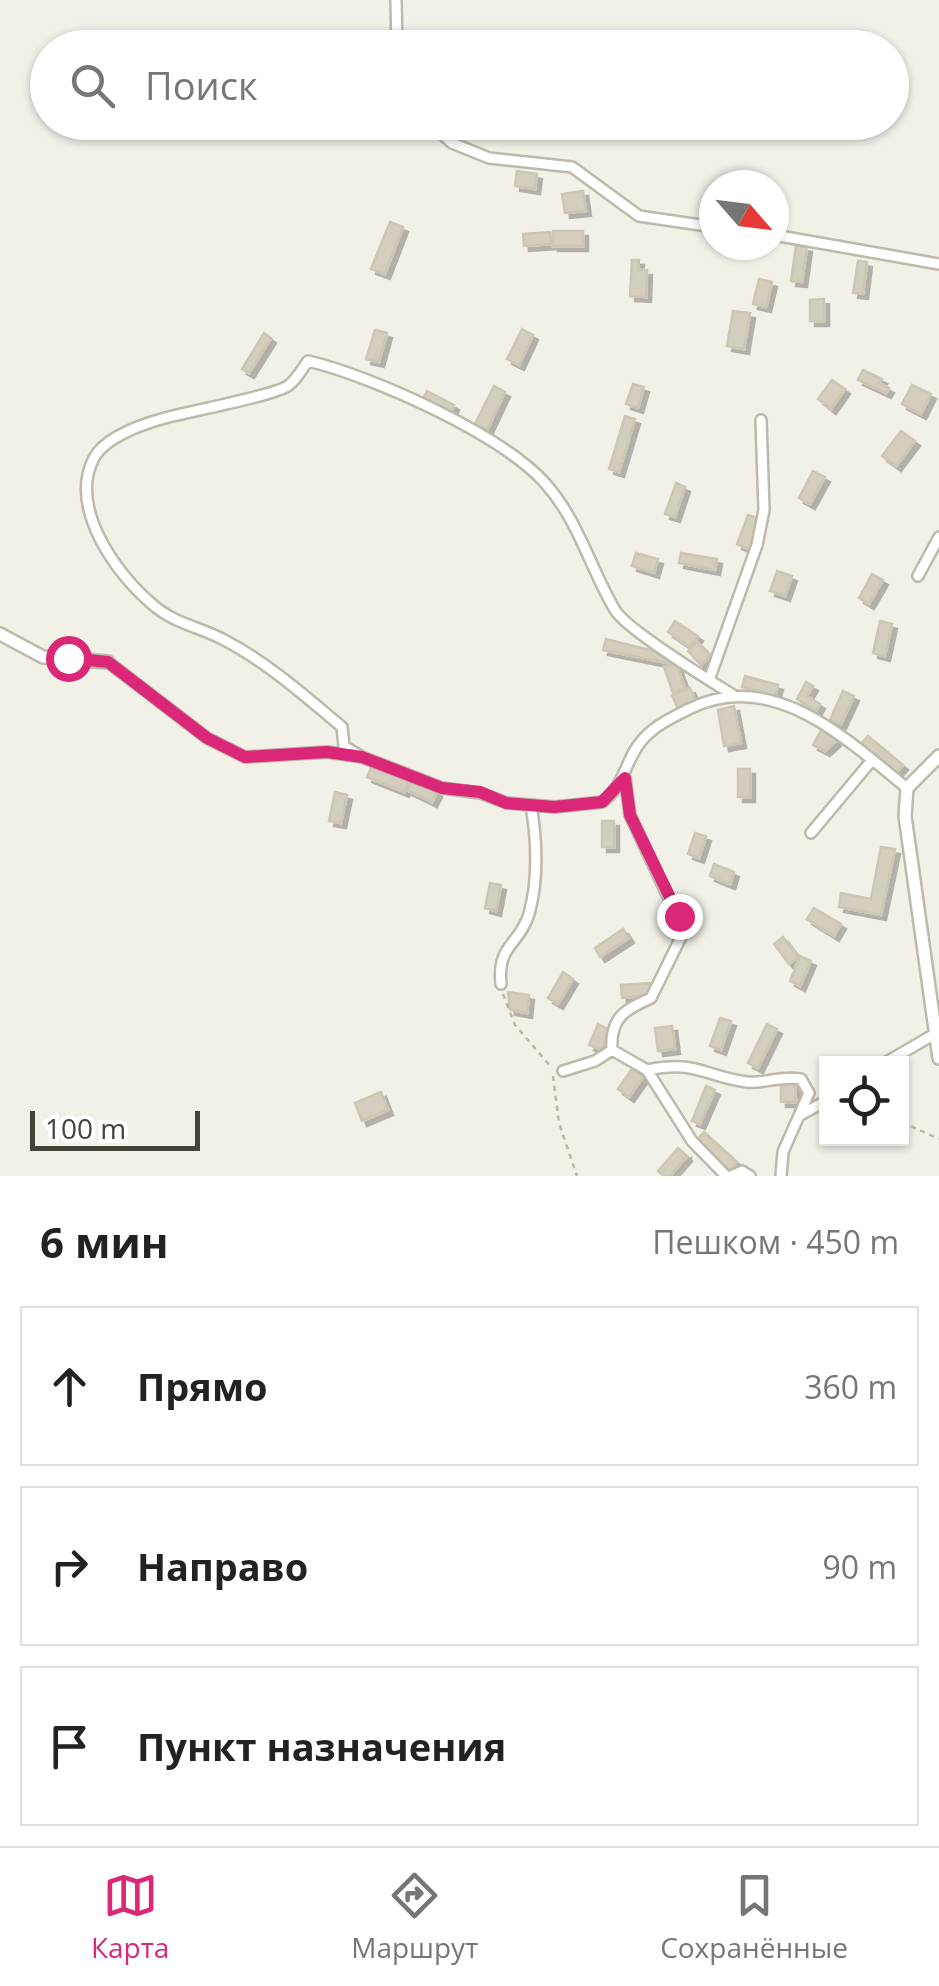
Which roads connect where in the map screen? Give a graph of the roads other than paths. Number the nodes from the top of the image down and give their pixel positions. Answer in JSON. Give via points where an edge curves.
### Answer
{"nodes":[{"id":1,"x":396,"y":0,"type":"edge"},
{"id":2,"x":397,"y":30,"type":"edge"},
{"id":3,"x":448,"y":140,"type":"edge"},
{"id":4,"x":699,"y":225,"type":"edge"},
{"id":5,"x":789,"y":238,"type":"edge"},
{"id":6,"x":939,"y":264,"type":"edge"},
{"id":7,"x":761,"y":420,"type":"dead end"},
{"id":8,"x":939,"y":537,"type":"edge"},
{"id":9,"x":918,"y":576,"type":"dead end"},
{"id":10,"x":0,"y":634,"type":"edge"},
{"id":11,"x":108,"y":662,"type":"joint"},
{"id":12,"x":709,"y":680,"type":"junction"},
{"id":13,"x":733,"y":695,"type":"junction"},
{"id":14,"x":939,"y":756,"type":"edge"},
{"id":15,"x":362,"y":757,"type":"junction"},
{"id":16,"x":872,"y":760,"type":"junction"},
{"id":17,"x":625,"y":778,"type":"junction"},
{"id":18,"x":907,"y":788,"type":"junction"},
{"id":19,"x":531,"y":805,"type":"junction"},
{"id":20,"x":810,"y":834,"type":"dead end"},
{"id":21,"x":501,"y":984,"type":"road end"},
{"id":22,"x":933,"y":1035,"type":"junction"},
{"id":23,"x":612,"y":1050,"type":"junction"},
{"id":24,"x":897,"y":1056,"type":"edge"},
{"id":25,"x":939,"y":1058,"type":"edge"},
{"id":26,"x":564,"y":1070,"type":"road end"},
{"id":27,"x":648,"y":1070,"type":"junction"},
{"id":28,"x":819,"y":1105,"type":"edge"},
{"id":29,"x":802,"y":1114,"type":"junction"},
{"id":30,"x":728,"y":1176,"type":"edge"},
{"id":31,"x":750,"y":1176,"type":"edge"},
{"id":32,"x":781,"y":1176,"type":"edge"}],
"edges":[{"from":1,"to":2,"type":"street"},
{"from":3,"to":4,"type":"street","via":[[489,158],[572,167],[640,216]]},
{"from":5,"to":6,"type":"street"},
{"from":7,"to":12,"type":"street","via":[[764,510],[758,544]]},
{"from":8,"to":9,"type":"street"},
{"from":10,"to":11,"type":"street","via":[[44,656]]},
{"from":11,"to":15,"type":"street","via":[[229,752]]},
{"from":12,"to":13,"type":"street"},
{"from":12,"to":15,"type":"street","via":[[623,621],[576,525],[535,472],[432,408],[359,374],[308,361],[287,388],[166,418],[95,454],[87,477],[94,522],[140,593],[176,622],[228,641],[293,687],[342,727],[344,746]]},
{"from":13,"to":16,"type":"street","via":[[810,713]]},
{"from":13,"to":17,"type":"street","via":[[666,721],[643,739]]},
{"from":14,"to":18,"type":"street"},
{"from":15,"to":19,"type":"street","via":[[442,788]]},
{"from":16,"to":18,"type":"street"},
{"from":16,"to":20,"type":"street"},
{"from":17,"to":19,"type":"street","via":[[602,802]]},
{"from":17,"to":23,"type":"street","via":[[630,815],[684,930],[651,998],[616,1019]]},
{"from":18,"to":22,"type":"street","via":[[908,855]]},
{"from":19,"to":21,"type":"street","via":[[538,848],[528,914],[499,962]]},
{"from":22,"to":24,"type":"street"},
{"from":22,"to":25,"type":"street"},
{"from":23,"to":26,"type":"street"},
{"from":23,"to":27,"type":"street"},
{"from":27,"to":29,"type":"street","via":[[683,1063],[750,1083],[783,1075],[801,1079],[809,1093]]},
{"from":27,"to":30,"type":"street","via":[[708,1161]]},
{"from":28,"to":29,"type":"street"},
{"from":29,"to":32,"type":"street","via":[[783,1152]]},
{"from":30,"to":31,"type":"street"}]}
